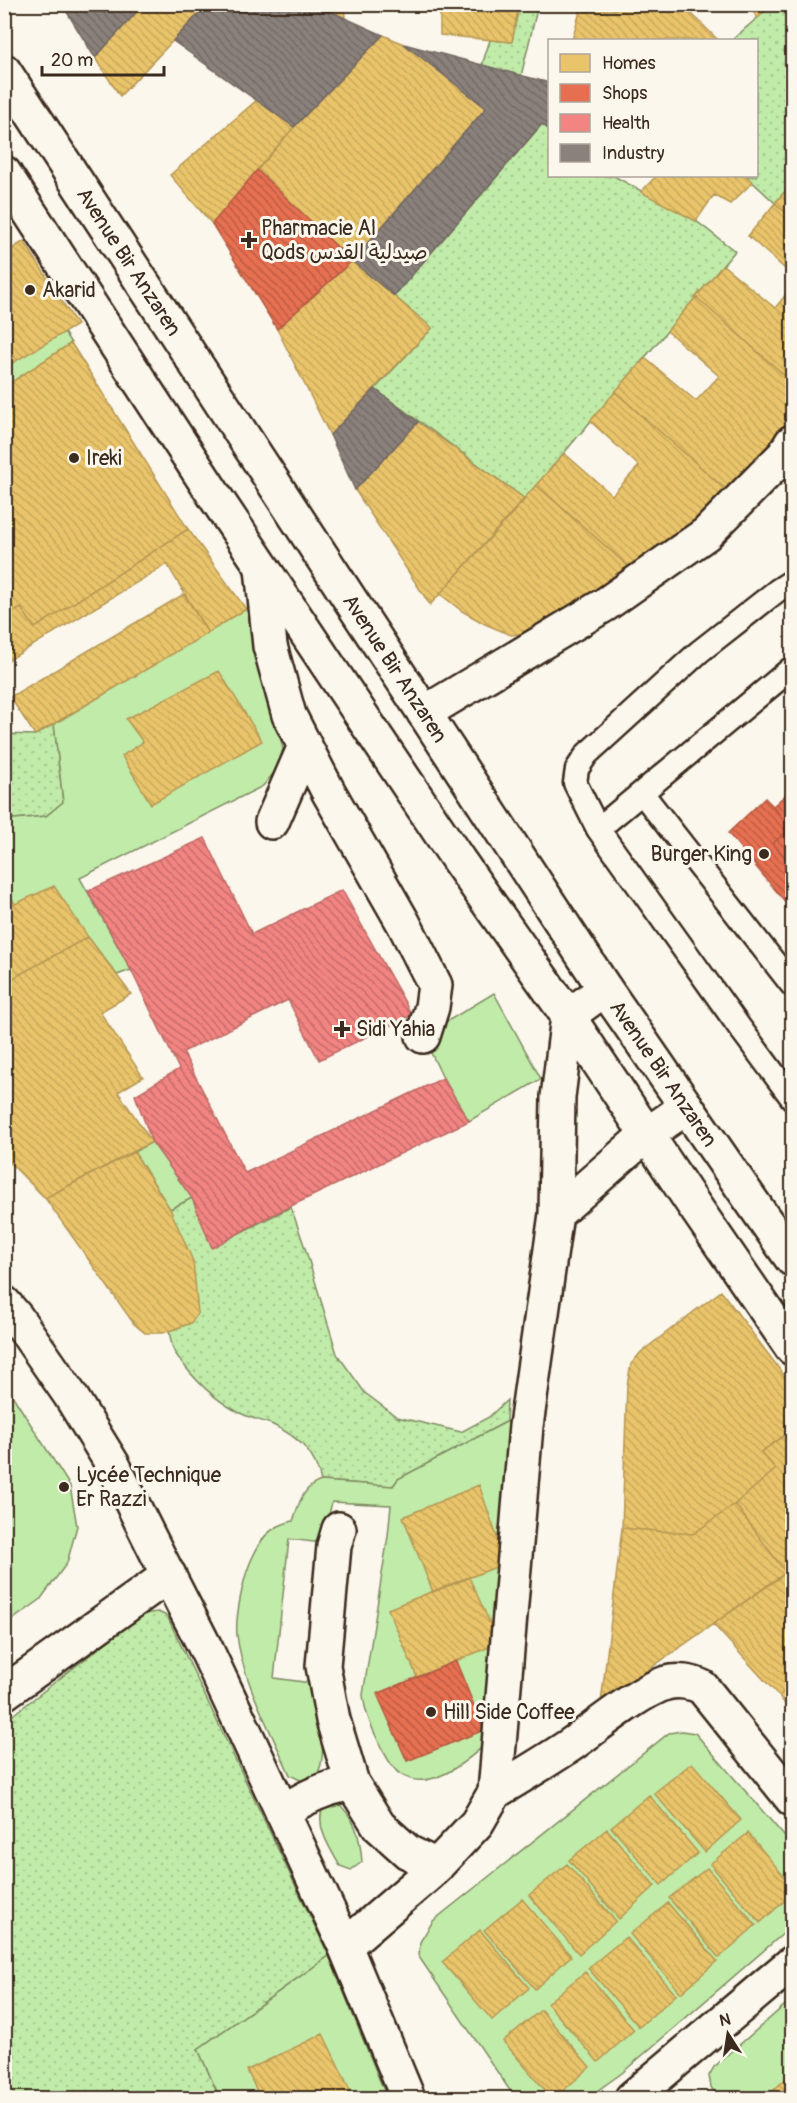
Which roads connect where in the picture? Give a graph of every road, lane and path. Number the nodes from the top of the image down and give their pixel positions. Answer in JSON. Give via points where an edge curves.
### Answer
{"nodes":[{"id":1,"x":4,"y":71,"type":"edge"},
{"id":2,"x":4,"y":173,"type":"edge"},
{"id":3,"x":792,"y":442,"type":"edge"},
{"id":4,"x":262,"y":568,"type":"junction"},
{"id":5,"x":792,"y":581,"type":"edge"},
{"id":6,"x":792,"y":668,"type":"edge"},
{"id":7,"x":424,"y":713,"type":"junction"},
{"id":8,"x":305,"y":746,"type":"junction"},
{"id":9,"x":642,"y":793,"type":"junction"},
{"id":10,"x":272,"y":822,"type":"dead end"},
{"id":11,"x":598,"y":829,"type":"junction"},
{"id":12,"x":792,"y":985,"type":"edge"},
{"id":13,"x":605,"y":989,"type":"junction"},
{"id":14,"x":568,"y":1016,"type":"junction"},
{"id":15,"x":423,"y":1036,"type":"dead end"},
{"id":16,"x":792,"y":1098,"type":"edge"},
{"id":17,"x":687,"y":1107,"type":"junction"},
{"id":18,"x":646,"y":1135,"type":"junction"},
{"id":19,"x":556,"y":1214,"type":"junction"},
{"id":20,"x":792,"y":1259,"type":"edge"},
{"id":21,"x":4,"y":1303,"type":"edge"},
{"id":22,"x":792,"y":1348,"type":"edge"},
{"id":23,"x":339,"y":1529,"type":"dead end"},
{"id":24,"x":168,"y":1575,"type":"junction"},
{"id":25,"x":4,"y":1693,"type":"edge"},
{"id":26,"x":352,"y":1783,"type":"junction"},
{"id":27,"x":495,"y":1792,"type":"junction"},
{"id":28,"x":792,"y":1799,"type":"edge"},
{"id":29,"x":282,"y":1812,"type":"junction"},
{"id":30,"x":437,"y":1866,"type":"junction"},
{"id":31,"x":345,"y":1946,"type":"junction"},
{"id":32,"x":792,"y":1963,"type":"edge"},
{"id":33,"x":644,"y":2095,"type":"edge"},
{"id":34,"x":408,"y":2098,"type":"edge"}],
"edges":[{"from":1,"to":7,"type":"street","name":"Avenue Bir Anzaren"},
{"from":2,"to":4,"type":"street"},
{"from":3,"to":7,"type":"street","via":[[784,455],[706,534],[606,604]]},
{"from":4,"to":8,"type":"street","via":[[270,646],[289,715]]},
{"from":4,"to":14,"type":"street"},
{"from":5,"to":11,"type":"lane","via":[[699,652],[587,754],[577,769],[575,783]]},
{"from":6,"to":9,"type":"lane"},
{"from":7,"to":13,"type":"street","name":"Avenue Bir Anzaren"},
{"from":8,"to":10,"type":"street"},
{"from":8,"to":15,"type":"street","via":[[435,985]]},
{"from":9,"to":11,"type":"lane"},
{"from":9,"to":12,"type":"lane"},
{"from":11,"to":16,"type":"lane"},
{"from":13,"to":14,"type":"street"},
{"from":13,"to":17,"type":"street","name":"Avenue Bir Anzaren"},
{"from":14,"to":18,"type":"street"},
{"from":14,"to":19,"type":"street","via":[[558,1097]]},
{"from":17,"to":18,"type":"street"},
{"from":17,"to":20,"type":"street","name":"Avenue Bir Anzaren"},
{"from":18,"to":19,"type":"street"},
{"from":18,"to":22,"type":"street"},
{"from":19,"to":27,"type":"street","via":[[526,1426]]},
{"from":21,"to":24,"type":"street","via":[[101,1445]]},
{"from":23,"to":26,"type":"street","via":[[323,1666],[333,1720]]},
{"from":24,"to":25,"type":"street"},
{"from":24,"to":29,"type":"street"},
{"from":26,"to":29,"type":"street","via":[[311,1794]]},
{"from":26,"to":30,"type":"street","via":[[380,1826],[408,1852]]},
{"from":27,"to":28,"type":"street","via":[[646,1694],[667,1683],[685,1682],[702,1687]]},
{"from":27,"to":30,"type":"street","via":[[477,1823]]},
{"from":29,"to":31,"type":"street"},
{"from":30,"to":31,"type":"street"},
{"from":31,"to":34,"type":"street"},
{"from":32,"to":33,"type":"street"}]}
